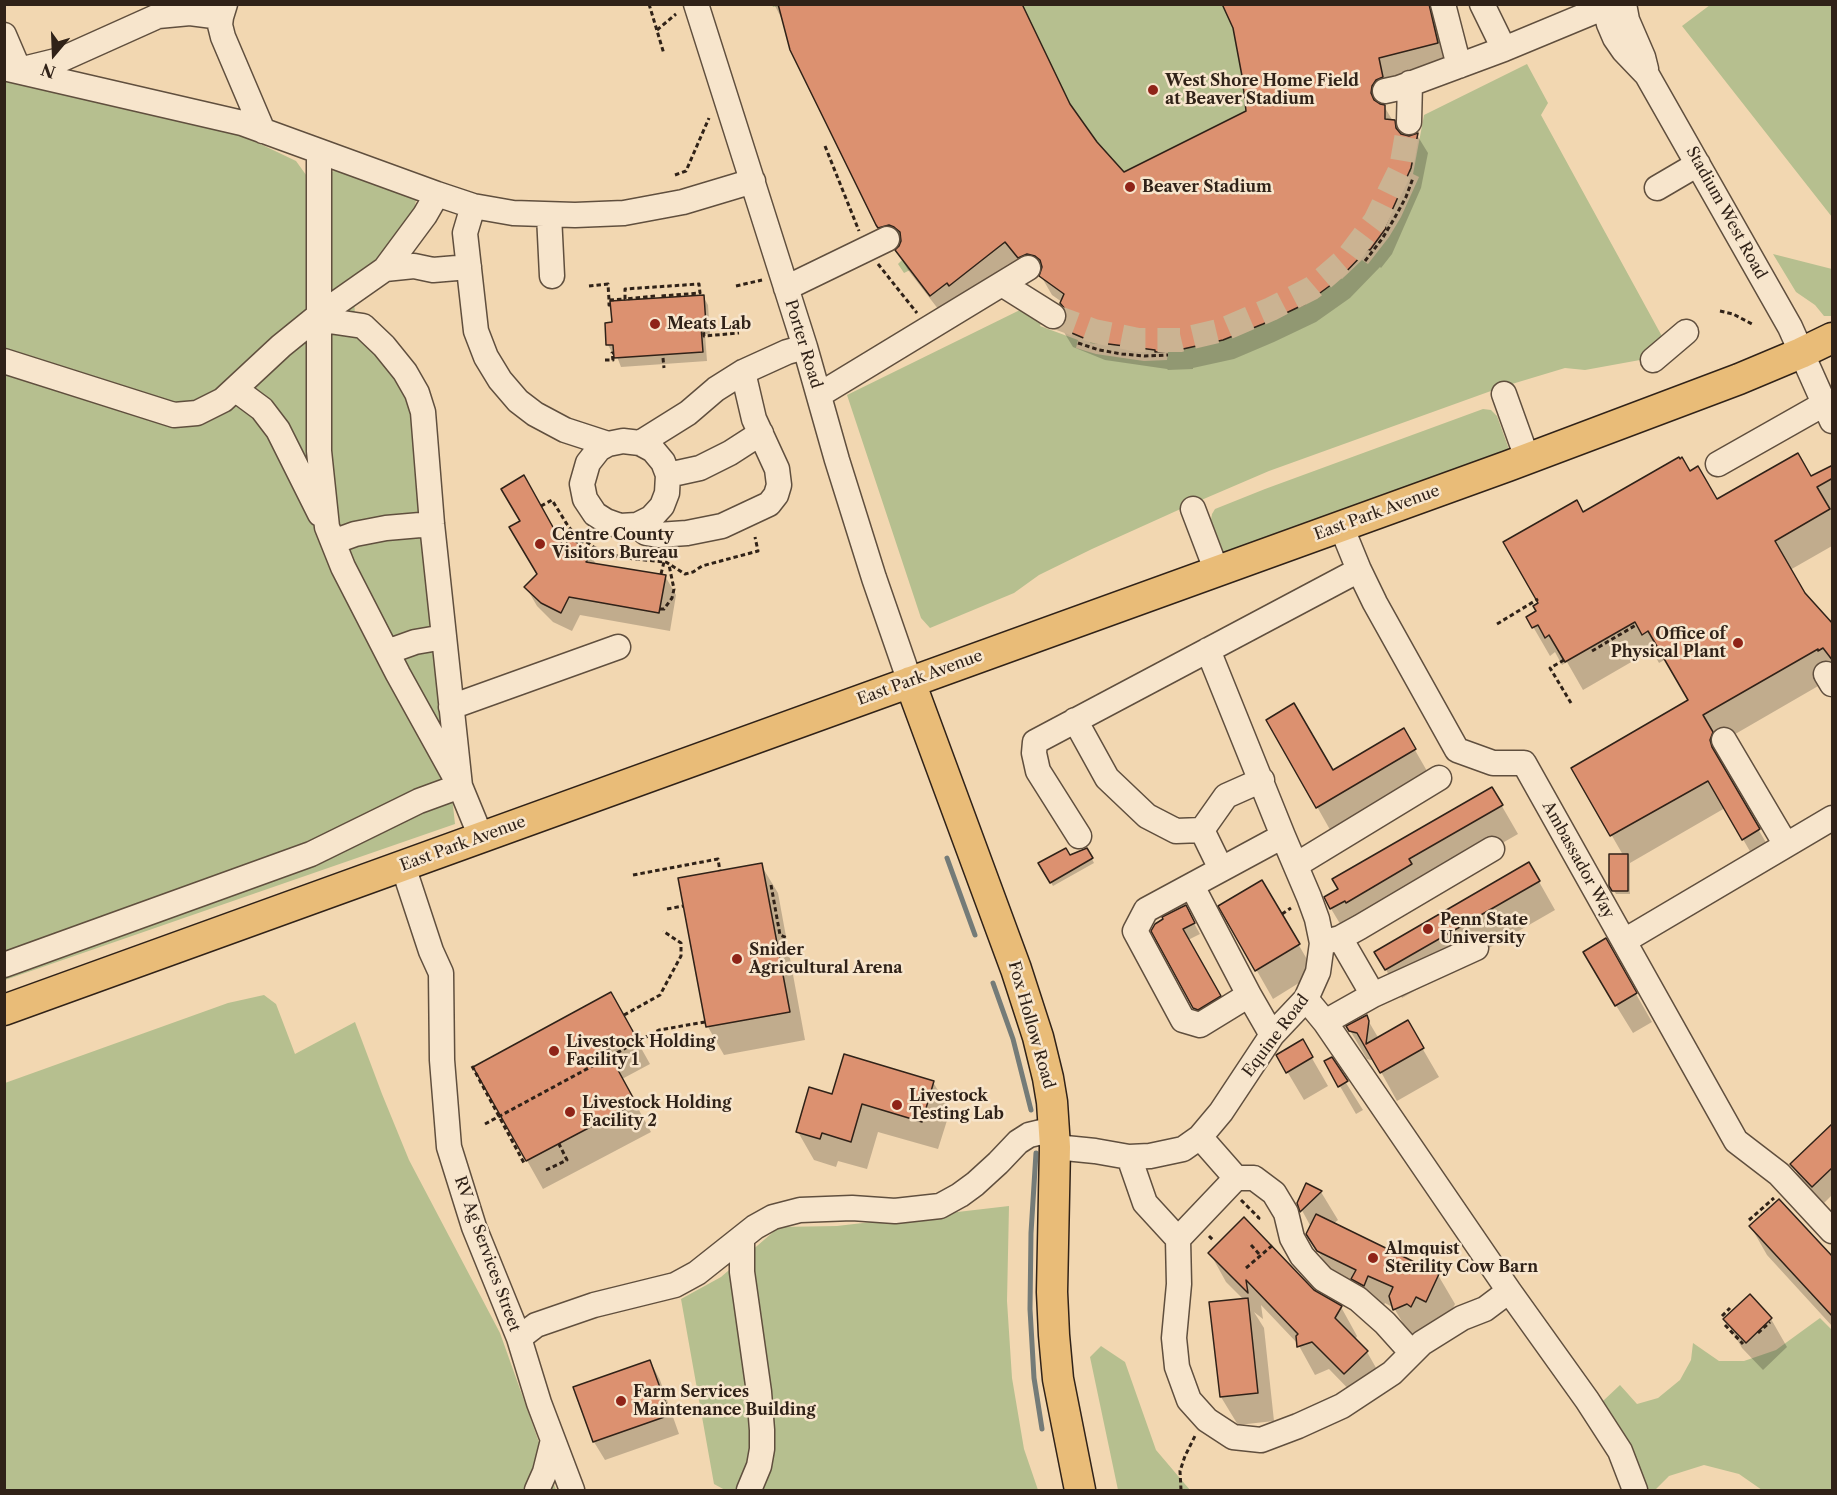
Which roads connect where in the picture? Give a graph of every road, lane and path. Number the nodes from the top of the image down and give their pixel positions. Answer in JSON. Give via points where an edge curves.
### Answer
{"nodes":[{"id":1,"x":649,"y":4,"type":"edge"},
{"id":2,"x":1443,"y":4,"type":"edge"},
{"id":3,"x":1482,"y":4,"type":"edge"},
{"id":4,"x":1611,"y":7,"type":"edge"},
{"id":5,"x":686,"y":9,"type":"edge"},
{"id":6,"x":223,"y":11,"type":"edge"},
{"id":7,"x":657,"y":30,"type":"junction"},
{"id":8,"x":4,"y":35,"type":"edge"},
{"id":9,"x":1504,"y":49,"type":"junction"},
{"id":10,"x":664,"y":54,"type":"dead end"},
{"id":11,"x":1459,"y":66,"type":"junction"},
{"id":12,"x":12,"y":69,"type":"edge"},
{"id":13,"x":1410,"y":84,"type":"junction"},
{"id":14,"x":1385,"y":91,"type":"dead end"},
{"id":15,"x":709,"y":118,"type":"dead end"},
{"id":16,"x":1409,"y":122,"type":"tunnel mouth"},
{"id":17,"x":263,"y":131,"type":"junction"},
{"id":18,"x":825,"y":146,"type":"dead end"},
{"id":19,"x":319,"y":151,"type":"junction"},
{"id":20,"x":1698,"y":164,"type":"junction"},
{"id":21,"x":675,"y":175,"type":"dead end"},
{"id":22,"x":1413,"y":178,"type":"dead end"},
{"id":23,"x":753,"y":181,"type":"junction"},
{"id":24,"x":1657,"y":188,"type":"dead end"},
{"id":25,"x":437,"y":194,"type":"junction"},
{"id":26,"x":473,"y":206,"type":"junction"},
{"id":27,"x":549,"y":215,"type":"junction"},
{"id":28,"x":1389,"y":216,"type":"dead end"},
{"id":29,"x":1394,"y":219,"type":"junction"},
{"id":30,"x":876,"y":244,"type":"junction"},
{"id":31,"x":1365,"y":261,"type":"dead end"},
{"id":32,"x":469,"y":267,"type":"junction"},
{"id":33,"x":1028,"y":268,"type":"dead end"},
{"id":34,"x":379,"y":272,"type":"junction"},
{"id":35,"x":552,"y":276,"type":"dead end"},
{"id":36,"x":776,"y":283,"type":"junction"},
{"id":37,"x":1002,"y":284,"type":"junction"},
{"id":38,"x":589,"y":286,"type":"dead end"},
{"id":39,"x":735,"y":286,"type":"dead end"},
{"id":40,"x":657,"y":287,"type":"junction"},
{"id":41,"x":658,"y":296,"type":"junction"},
{"id":42,"x":625,"y":299,"type":"junction"},
{"id":43,"x":1720,"y":311,"type":"dead end"},
{"id":44,"x":318,"y":316,"type":"junction"},
{"id":45,"x":1053,"y":316,"type":"tunnel mouth"},
{"id":46,"x":1754,"y":325,"type":"dead end"},
{"id":47,"x":363,"y":326,"type":"junction"},
{"id":48,"x":701,"y":328,"type":"dead end"},
{"id":49,"x":929,"y":329,"type":"junction"},
{"id":50,"x":1686,"y":332,"type":"dead end"},
{"id":51,"x":740,"y":333,"type":"dead end"},
{"id":52,"x":1833,"y":338,"type":"edge"},
{"id":53,"x":1078,"y":343,"type":"dead end"},
{"id":54,"x":1123,"y":346,"type":"dead end"},
{"id":55,"x":805,"y":347,"type":"junction"},
{"id":56,"x":614,"y":352,"type":"dead end"},
{"id":57,"x":1801,"y":353,"type":"junction"},
{"id":58,"x":1122,"y":354,"type":"junction"},
{"id":59,"x":1168,"y":355,"type":"dead end"},
{"id":60,"x":663,"y":358,"type":"dead end"},
{"id":61,"x":605,"y":360,"type":"dead end"},
{"id":62,"x":1653,"y":360,"type":"dead end"},
{"id":63,"x":4,"y":361,"type":"edge"},
{"id":64,"x":664,"y":368,"type":"dead end"},
{"id":65,"x":743,"y":372,"type":"junction"},
{"id":66,"x":235,"y":389,"type":"junction"},
{"id":67,"x":1504,"y":394,"type":"dead end"},
{"id":68,"x":819,"y":395,"type":"junction"},
{"id":69,"x":1828,"y":412,"type":"edge"},
{"id":70,"x":760,"y":433,"type":"junction"},
{"id":71,"x":640,"y":443,"type":"junction"},
{"id":72,"x":608,"y":444,"type":"junction"},
{"id":73,"x":1527,"y":458,"type":"junction"},
{"id":74,"x":1718,"y":464,"type":"dead end"},
{"id":75,"x":668,"y":476,"type":"junction"},
{"id":76,"x":1193,"y":509,"type":"dead end"},
{"id":77,"x":570,"y":510,"type":"dead end"},
{"id":78,"x":561,"y":515,"type":"dead end"},
{"id":79,"x":432,"y":525,"type":"junction"},
{"id":80,"x":637,"y":525,"type":"junction"},
{"id":81,"x":1341,"y":526,"type":"junction"},
{"id":82,"x":589,"y":533,"type":"dead end"},
{"id":83,"x":330,"y":534,"type":"junction"},
{"id":84,"x":580,"y":545,"type":"dead end"},
{"id":85,"x":664,"y":562,"type":"dead end"},
{"id":86,"x":669,"y":565,"type":"dead end"},
{"id":87,"x":1359,"y":570,"type":"junction"},
{"id":88,"x":1217,"y":572,"type":"junction"},
{"id":89,"x":661,"y":574,"type":"dead end"},
{"id":90,"x":1538,"y":599,"type":"dead end"},
{"id":91,"x":660,"y":609,"type":"dead end"},
{"id":92,"x":1497,"y":624,"type":"dead end"},
{"id":93,"x":1636,"y":626,"type":"dead end"},
{"id":94,"x":444,"y":637,"type":"junction"},
{"id":95,"x":618,"y":647,"type":"dead end"},
{"id":96,"x":1208,"y":650,"type":"junction"},
{"id":97,"x":1592,"y":651,"type":"dead end"},
{"id":98,"x":387,"y":652,"type":"junction"},
{"id":99,"x":1564,"y":660,"type":"dead end"},
{"id":100,"x":910,"y":682,"type":"junction"},
{"id":101,"x":1571,"y":703,"type":"dead end"},
{"id":102,"x":451,"y":707,"type":"junction"},
{"id":103,"x":1076,"y":720,"type":"junction"},
{"id":104,"x":1724,"y":740,"type":"dead end"},
{"id":105,"x":1439,"y":778,"type":"dead end"},
{"id":106,"x":1262,"y":780,"type":"junction"},
{"id":107,"x":460,"y":786,"type":"junction"},
{"id":108,"x":1833,"y":818,"type":"edge"},
{"id":109,"x":1202,"y":830,"type":"junction"},
{"id":110,"x":1079,"y":836,"type":"dead end"},
{"id":111,"x":1283,"y":836,"type":"junction"},
{"id":112,"x":482,"y":837,"type":"junction"},
{"id":113,"x":1786,"y":845,"type":"junction"},
{"id":114,"x":1492,"y":849,"type":"dead end"},
{"id":115,"x":1296,"y":864,"type":"junction"},
{"id":116,"x":403,"y":866,"type":"junction"},
{"id":117,"x":1221,"y":869,"type":"junction"},
{"id":118,"x":720,"y":871,"type":"dead end"},
{"id":119,"x":633,"y":875,"type":"dead end"},
{"id":120,"x":771,"y":885,"type":"dead end"},
{"id":121,"x":1191,"y":886,"type":"junction"},
{"id":122,"x":683,"y":906,"type":"dead end"},
{"id":123,"x":666,"y":909,"type":"dead end"},
{"id":124,"x":663,"y":931,"type":"dead end"},
{"id":125,"x":787,"y":938,"type":"dead end"},
{"id":126,"x":1331,"y":940,"type":"junction"},
{"id":127,"x":1624,"y":941,"type":"junction"},
{"id":128,"x":1476,"y":948,"type":"dead end"},
{"id":129,"x":4,"y":965,"type":"edge"},
{"id":130,"x":1249,"y":995,"type":"junction"},
{"id":131,"x":1373,"y":995,"type":"junction"},
{"id":132,"x":1306,"y":999,"type":"junction"},
{"id":133,"x":4,"y":1010,"type":"edge"},
{"id":134,"x":624,"y":1015,"type":"dead end"},
{"id":135,"x":705,"y":1022,"type":"dead end"},
{"id":136,"x":1325,"y":1022,"type":"junction"},
{"id":137,"x":1272,"y":1035,"type":"junction"},
{"id":138,"x":472,"y":1066,"type":"dead end"},
{"id":139,"x":499,"y":1117,"type":"junction"},
{"id":140,"x":485,"y":1124,"type":"dead end"},
{"id":141,"x":1200,"y":1137,"type":"junction"},
{"id":142,"x":1055,"y":1138,"type":"junction"},
{"id":143,"x":559,"y":1144,"type":"dead end"},
{"id":144,"x":1129,"y":1157,"type":"junction"},
{"id":145,"x":524,"y":1163,"type":"dead end"},
{"id":146,"x":546,"y":1170,"type":"dead end"},
{"id":147,"x":1232,"y":1182,"type":"junction"},
{"id":148,"x":1828,"y":1216,"type":"edge"},
{"id":149,"x":1258,"y":1220,"type":"dead end"},
{"id":150,"x":742,"y":1239,"type":"junction"},
{"id":151,"x":1178,"y":1239,"type":"junction"},
{"id":152,"x":1277,"y":1241,"type":"dead end"},
{"id":153,"x":1251,"y":1245,"type":"dead end"},
{"id":154,"x":1260,"y":1256,"type":"junction"},
{"id":155,"x":1246,"y":1268,"type":"dead end"},
{"id":156,"x":1509,"y":1291,"type":"junction"},
{"id":157,"x":1730,"y":1308,"type":"dead end"},
{"id":158,"x":1722,"y":1316,"type":"dead end"},
{"id":159,"x":1770,"y":1322,"type":"dead end"},
{"id":160,"x":1725,"y":1325,"type":"dead end"},
{"id":161,"x":1758,"y":1333,"type":"dead end"},
{"id":162,"x":519,"y":1338,"type":"junction"},
{"id":163,"x":1743,"y":1344,"type":"dead end"},
{"id":164,"x":1412,"y":1353,"type":"junction"},
{"id":165,"x":1207,"y":1420,"type":"junction"},
{"id":166,"x":553,"y":1440,"type":"junction"},
{"id":167,"x":537,"y":1491,"type":"edge"},
{"id":168,"x":572,"y":1491,"type":"edge"},
{"id":169,"x":749,"y":1491,"type":"edge"},
{"id":170,"x":1080,"y":1491,"type":"edge"},
{"id":171,"x":1181,"y":1491,"type":"edge"},
{"id":172,"x":1635,"y":1491,"type":"edge"}],
"edges":[{"from":1,"to":7,"type":"path"},
{"from":2,"to":11,"type":"street"},
{"from":3,"to":9,"type":"street"},
{"from":4,"to":9,"type":"street"},
{"from":4,"to":20,"type":"street","name":"Stadium West Road","via":[[1627,20],[1647,75]]},
{"from":5,"to":7,"type":"path"},
{"from":5,"to":23,"type":"street","name":"Porter Road"},
{"from":6,"to":12,"type":"street","via":[[158,16],[60,60]]},
{"from":6,"to":17,"type":"street","via":[[223,37]]},
{"from":7,"to":10,"type":"path"},
{"from":8,"to":12,"type":"street"},
{"from":9,"to":11,"type":"street"},
{"from":11,"to":13,"type":"street"},
{"from":12,"to":17,"type":"street"},
{"from":13,"to":14,"type":"street"},
{"from":13,"to":16,"type":"street"},
{"from":15,"to":21,"type":"path","via":[[686,171]]},
{"from":17,"to":19,"type":"street"},
{"from":18,"to":30,"type":"path"},
{"from":19,"to":25,"type":"street"},
{"from":19,"to":44,"type":"street"},
{"from":20,"to":24,"type":"street"},
{"from":20,"to":57,"type":"street","name":"Stadium West Road"},
{"from":22,"to":29,"type":"path"},
{"from":23,"to":27,"type":"street","via":[[683,202],[624,213]]},
{"from":23,"to":36,"type":"street","name":"Porter Road"},
{"from":25,"to":26,"type":"street"},
{"from":25,"to":34,"type":"street"},
{"from":26,"to":27,"type":"street"},
{"from":26,"to":32,"type":"street","via":[[465,233]]},
{"from":27,"to":35,"type":"street"},
{"from":28,"to":29,"type":"path"},
{"from":29,"to":31,"type":"path"},
{"from":30,"to":36,"type":"street"},
{"from":30,"to":49,"type":"path"},
{"from":32,"to":34,"type":"street","via":[[433,270],[414,266]]},
{"from":32,"to":72,"type":"street","via":[[476,331],[500,380],[535,414],[566,430]]},
{"from":33,"to":37,"type":"street"},
{"from":34,"to":44,"type":"street"},
{"from":34,"to":47,"type":"street","via":[[360,307],[358,317]]},
{"from":36,"to":39,"type":"path"},
{"from":36,"to":55,"type":"street","name":"Porter Road"},
{"from":37,"to":45,"type":"street"},
{"from":37,"to":49,"type":"street"},
{"from":38,"to":42,"type":"path","via":[[608,284],[612,301]]},
{"from":40,"to":41,"type":"path"},
{"from":40,"to":41,"type":"path","via":[[699,284],[700,293]]},
{"from":40,"to":42,"type":"path","via":[[625,290]]},
{"from":41,"to":42,"type":"path"},
{"from":43,"to":46,"type":"path"},
{"from":44,"to":47,"type":"street"},
{"from":44,"to":66,"type":"street"},
{"from":44,"to":83,"type":"street","via":[[319,451]]},
{"from":47,"to":79,"type":"street","via":[[405,372],[417,393],[423,412]]},
{"from":48,"to":51,"type":"path","via":[[704,336]]},
{"from":49,"to":68,"type":"street"},
{"from":50,"to":62,"type":"street"},
{"from":52,"to":57,"type":"main road","name":"East Park Avenue"},
{"from":53,"to":58,"type":"path"},
{"from":54,"to":58,"type":"path"},
{"from":55,"to":65,"type":"street"},
{"from":55,"to":68,"type":"street","name":"Porter Road"},
{"from":56,"to":61,"type":"path","via":[[613,360]]},
{"from":57,"to":69,"type":"street","name":"Stadium West Road"},
{"from":57,"to":73,"type":"main road","name":"East Park Avenue"},
{"from":58,"to":59,"type":"path"},
{"from":60,"to":64,"type":"path"},
{"from":63,"to":66,"type":"street","via":[[174,415],[197,413]]},
{"from":65,"to":70,"type":"street"},
{"from":65,"to":71,"type":"street"},
{"from":66,"to":83,"type":"street","via":[[262,409],[278,430]]},
{"from":67,"to":73,"type":"street"},
{"from":68,"to":100,"type":"street","name":"Porter Road"},
{"from":69,"to":74,"type":"street"},
{"from":70,"to":75,"type":"street","via":[[700,468]]},
{"from":70,"to":80,"type":"street","via":[[777,469],[779,485],[769,504],[722,526],[687,533],[658,535],[646,533]]},
{"from":71,"to":72,"type":"street"},
{"from":71,"to":75,"type":"street","via":[[653,450]]},
{"from":72,"to":80,"type":"street","via":[[588,463],[582,484],[585,499],[606,522]]},
{"from":73,"to":81,"type":"main road","name":"East Park Avenue"},
{"from":75,"to":80,"type":"street","via":[[662,506]]},
{"from":76,"to":88,"type":"street"},
{"from":77,"to":78,"type":"path"},
{"from":79,"to":83,"type":"street"},
{"from":79,"to":94,"type":"street"},
{"from":81,"to":87,"type":"street","name":"Ambassador Way"},
{"from":81,"to":88,"type":"main road","name":"East Park Avenue"},
{"from":82,"to":84,"type":"path"},
{"from":83,"to":98,"type":"street"},
{"from":85,"to":89,"type":"path"},
{"from":86,"to":91,"type":"path","via":[[674,589],[668,605]]},
{"from":87,"to":96,"type":"street"},
{"from":87,"to":127,"type":"street","name":"Ambassador Way","via":[[1457,750],[1493,762],[1524,763]]},
{"from":88,"to":100,"type":"main road","name":"East Park Avenue"},
{"from":90,"to":92,"type":"path"},
{"from":93,"to":97,"type":"path"},
{"from":94,"to":98,"type":"street"},
{"from":94,"to":102,"type":"street"},
{"from":95,"to":102,"type":"street"},
{"from":96,"to":103,"type":"street"},
{"from":96,"to":106,"type":"street","name":"Equine Road"},
{"from":98,"to":107,"type":"street"},
{"from":99,"to":101,"type":"path","via":[[1550,668]]},
{"from":100,"to":112,"type":"main road","name":"East Park Avenue"},
{"from":100,"to":142,"type":"main road","name":"Fox Hollow Road","via":[[1038,1037],[1048,1078]]},
{"from":102,"to":107,"type":"street"},
{"from":103,"to":109,"type":"street","via":[[1107,778],[1147,816],[1176,831]]},
{"from":103,"to":110,"type":"street","via":[[1035,742],[1034,753],[1038,771]]},
{"from":104,"to":113,"type":"street"},
{"from":105,"to":115,"type":"street"},
{"from":106,"to":109,"type":"street","via":[[1226,796]]},
{"from":106,"to":111,"type":"street","name":"Equine Road"},
{"from":107,"to":112,"type":"street"},
{"from":107,"to":129,"type":"street","via":[[419,801],[311,854]]},
{"from":108,"to":113,"type":"street"},
{"from":109,"to":117,"type":"street"},
{"from":111,"to":115,"type":"street","name":"Equine Road"},
{"from":111,"to":117,"type":"street"},
{"from":112,"to":116,"type":"main road","name":"East Park Avenue"},
{"from":113,"to":127,"type":"street"},
{"from":114,"to":126,"type":"street"},
{"from":115,"to":126,"type":"street","name":"Equine Road","via":[[1317,919]]},
{"from":116,"to":133,"type":"main road","name":"East Park Avenue"},
{"from":116,"to":162,"type":"street","name":"RV Ag Services Street","via":[[441,973],[449,1147],[474,1227]]},
{"from":117,"to":121,"type":"street"},
{"from":118,"to":119,"type":"path","via":[[718,859]]},
{"from":120,"to":125,"type":"path","via":[[780,935]]},
{"from":121,"to":130,"type":"street"},
{"from":121,"to":130,"type":"street","via":[[1146,910],[1135,931],[1183,1020],[1200,1025]]},
{"from":122,"to":123,"type":"path"},
{"from":124,"to":134,"type":"path","via":[[681,943],[681,956],[660,995]]},
{"from":126,"to":131,"type":"street"},
{"from":126,"to":132,"type":"street","name":"Equine Road"},
{"from":127,"to":148,"type":"street","name":"Ambassador Way","via":[[1736,1141]]},
{"from":128,"to":131,"type":"street"},
{"from":130,"to":137,"type":"street"},
{"from":131,"to":136,"type":"street"},
{"from":132,"to":136,"type":"street"},
{"from":132,"to":137,"type":"street","name":"Equine Road"},
{"from":135,"to":139,"type":"path","via":[[659,1030]]},
{"from":136,"to":156,"type":"street"},
{"from":137,"to":141,"type":"street","name":"Equine Road"},
{"from":138,"to":139,"type":"path"},
{"from":139,"to":140,"type":"path"},
{"from":139,"to":145,"type":"path"},
{"from":141,"to":144,"type":"street","name":"Equine Road","via":[[1183,1149]]},
{"from":141,"to":147,"type":"street"},
{"from":142,"to":144,"type":"street","name":"Equine Road"},
{"from":142,"to":150,"type":"street","via":[[1029,1135],[975,1184],[940,1206],[895,1211],[800,1210],[773,1217]]},
{"from":142,"to":170,"type":"main road","name":"Fox Hollow Road","via":[[1054,1335],[1058,1379]]},
{"from":143,"to":146,"type":"path","via":[[567,1160]]},
{"from":144,"to":151,"type":"street","via":[[1145,1203]]},
{"from":147,"to":149,"type":"path"},
{"from":147,"to":151,"type":"street"},
{"from":147,"to":164,"type":"street","via":[[1254,1178],[1274,1193],[1302,1256],[1323,1279],[1358,1299]]},
{"from":150,"to":162,"type":"street","via":[[675,1285],[594,1305],[536,1325]]},
{"from":150,"to":169,"type":"street","via":[[742,1272],[762,1430],[759,1466]]},
{"from":151,"to":165,"type":"street","via":[[1174,1338],[1177,1367],[1188,1400]]},
{"from":152,"to":154,"type":"path"},
{"from":153,"to":154,"type":"path"},
{"from":154,"to":155,"type":"path"},
{"from":156,"to":164,"type":"street","via":[[1485,1309],[1442,1330]]},
{"from":156,"to":172,"type":"street","via":[[1620,1451]]},
{"from":157,"to":158,"type":"path"},
{"from":159,"to":161,"type":"path"},
{"from":160,"to":163,"type":"path"},
{"from":162,"to":166,"type":"street","name":"RV Ag Services Street"},
{"from":164,"to":165,"type":"street","via":[[1392,1373],[1342,1406],[1261,1440],[1233,1437]]},
{"from":165,"to":171,"type":"path","via":[[1185,1456],[1180,1471]]},
{"from":166,"to":167,"type":"street"},
{"from":166,"to":168,"type":"street","name":"RV Ag Services Street"}]}
